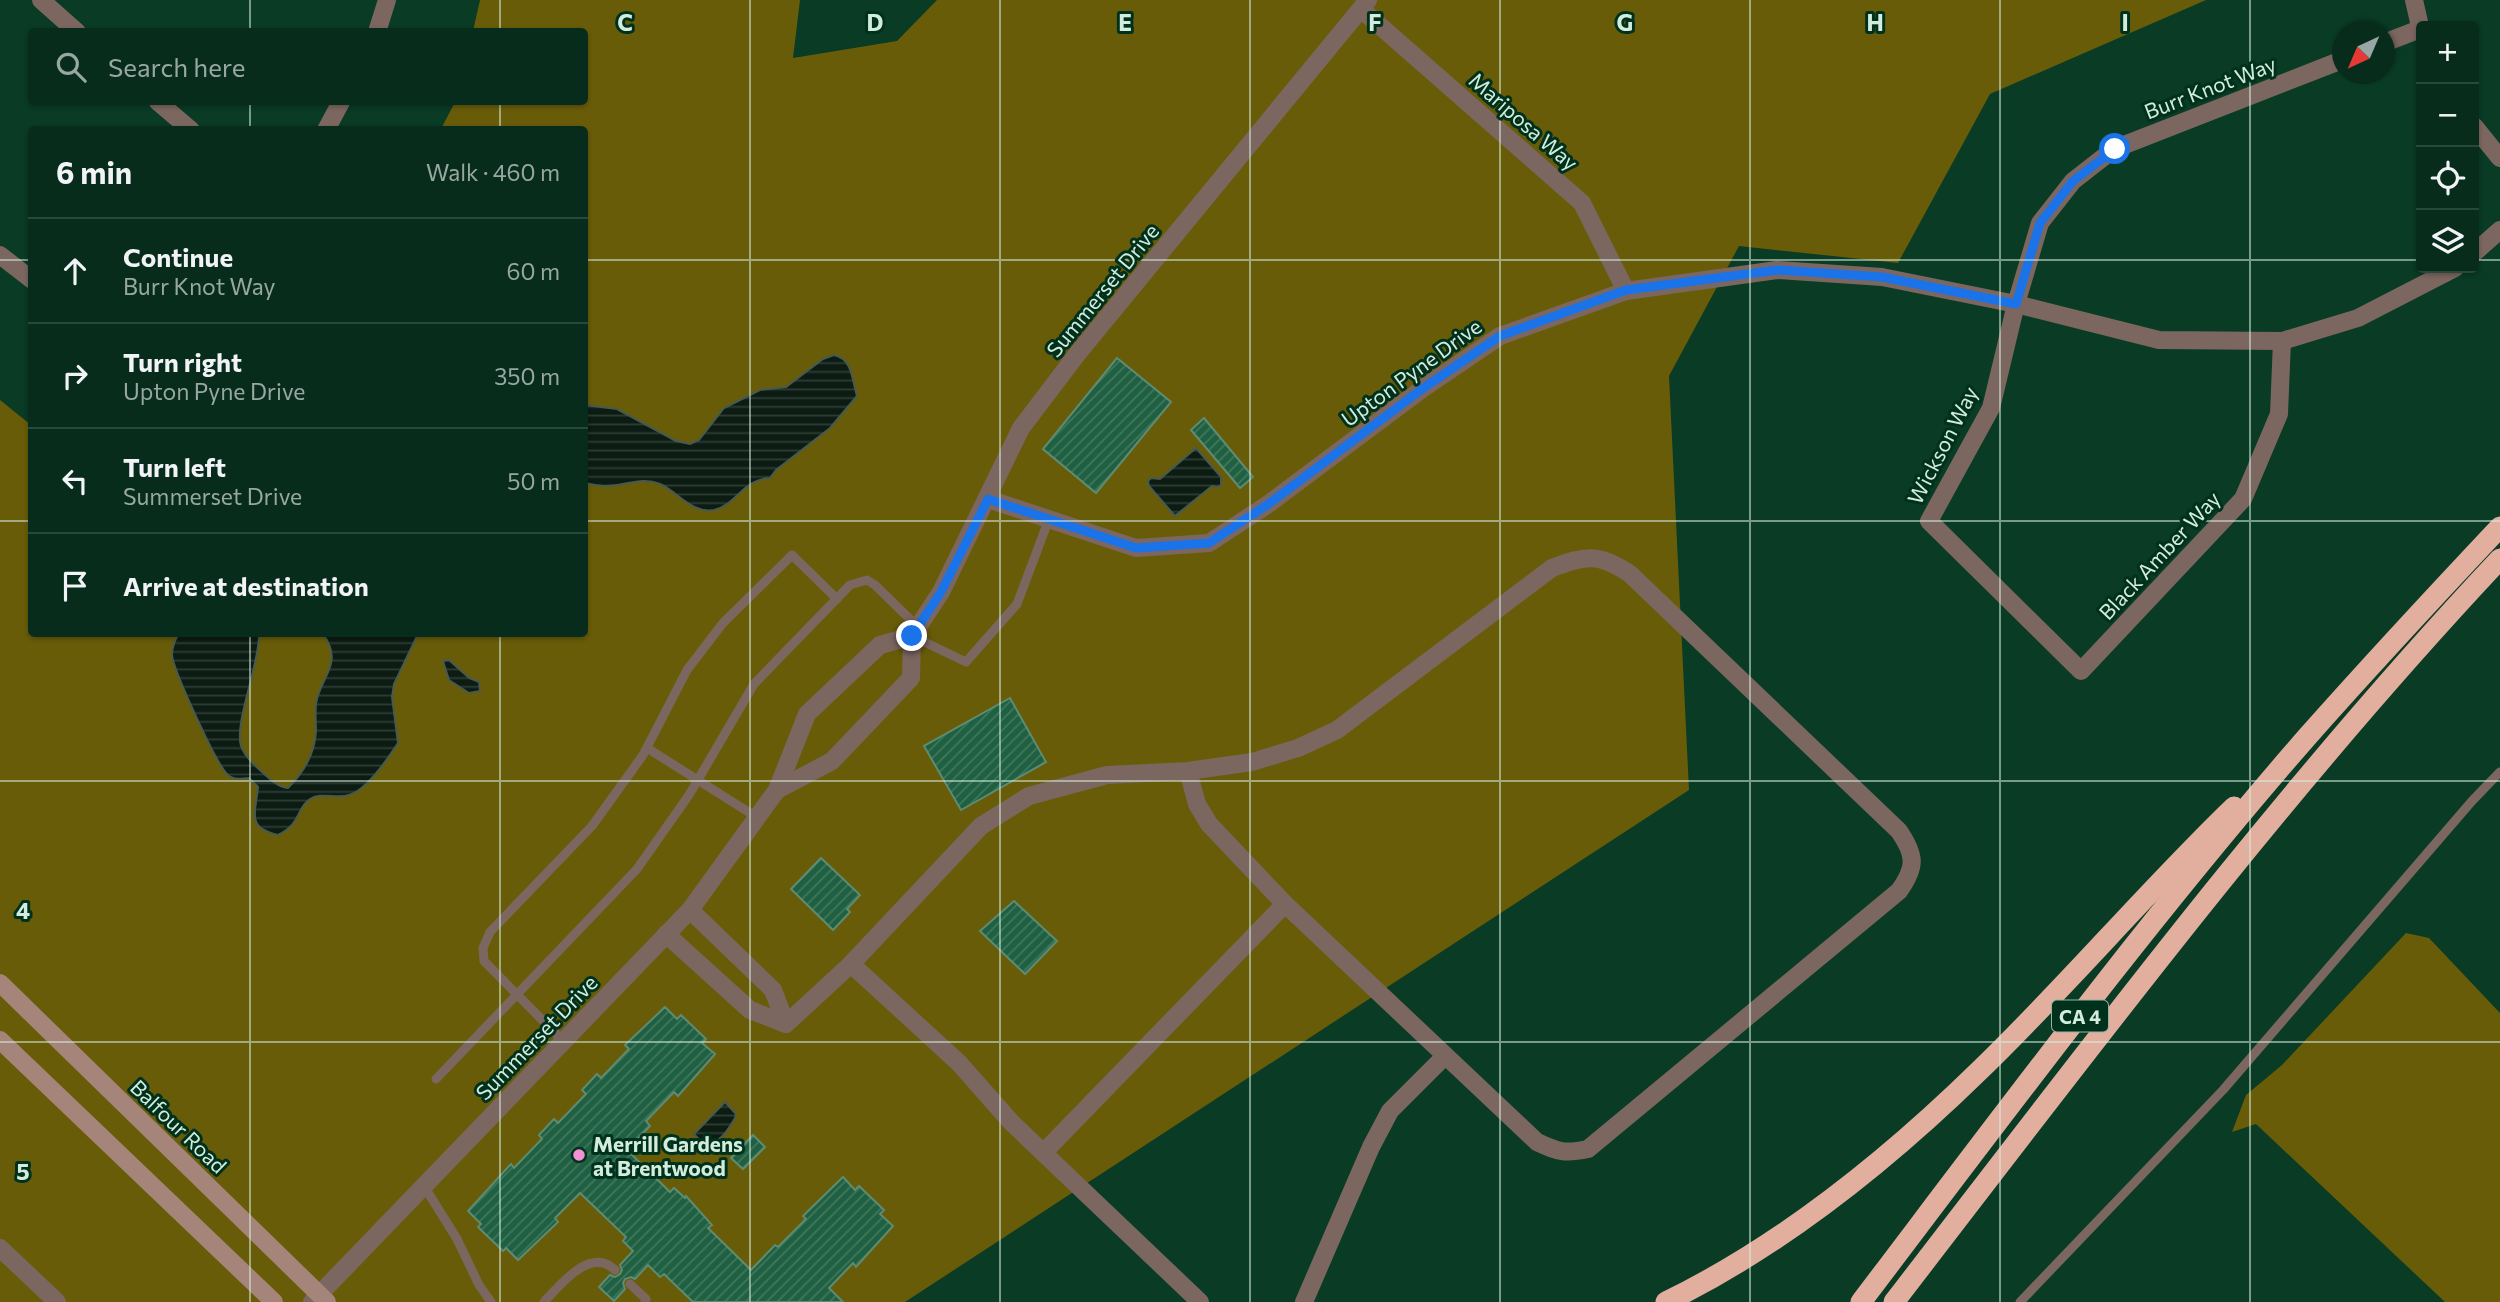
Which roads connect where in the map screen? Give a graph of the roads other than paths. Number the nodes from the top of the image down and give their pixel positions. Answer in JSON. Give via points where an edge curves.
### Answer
{"nodes":[{"id":1,"x":41,"y":0,"type":"edge"},
{"id":2,"x":387,"y":0,"type":"edge"},
{"id":3,"x":2414,"y":0,"type":"edge"},
{"id":4,"x":1365,"y":5,"type":"edge"},
{"id":5,"x":2419,"y":21,"type":"edge"},
{"id":6,"x":72,"y":28,"type":"edge"},
{"id":7,"x":378,"y":28,"type":"edge"},
{"id":8,"x":2416,"y":32,"type":"edge"},
{"id":9,"x":2395,"y":39,"type":"edge"},
{"id":10,"x":2332,"y":64,"type":"edge"},
{"id":11,"x":162,"y":105,"type":"edge"},
{"id":12,"x":339,"y":105,"type":"edge"},
{"id":13,"x":186,"y":126,"type":"edge"},
{"id":14,"x":328,"y":126,"type":"edge"},
{"id":15,"x":2479,"y":132,"type":"edge"},
{"id":16,"x":2500,"y":158,"type":"edge"},
{"id":17,"x":2500,"y":230,"type":"edge"},
{"id":18,"x":2479,"y":249,"type":"edge"},
{"id":19,"x":0,"y":255,"type":"edge"},
{"id":20,"x":2445,"y":273,"type":"edge"},
{"id":21,"x":28,"y":277,"type":"edge"},
{"id":22,"x":1626,"y":290,"type":"junction"},
{"id":23,"x":2016,"y":304,"type":"junction"},
{"id":24,"x":2281,"y":341,"type":"junction"},
{"id":25,"x":988,"y":499,"type":"junction"},
{"id":26,"x":1049,"y":519,"type":"junction"},
{"id":27,"x":2500,"y":527,"type":"edge"},
{"id":28,"x":2500,"y":559,"type":"edge"},
{"id":29,"x":837,"y":599,"type":"junction"},
{"id":30,"x":915,"y":631,"type":"junction"},
{"id":31,"x":2081,"y":671,"type":"joint"},
{"id":32,"x":2306,"y":738,"type":"junction"},
{"id":33,"x":647,"y":748,"type":"junction"},
{"id":34,"x":1188,"y":771,"type":"junction"},
{"id":35,"x":2500,"y":772,"type":"edge"},
{"id":36,"x":697,"y":781,"type":"junction"},
{"id":37,"x":777,"y":790,"type":"junction"},
{"id":38,"x":758,"y":818,"type":"junction"},
{"id":39,"x":1285,"y":904,"type":"junction"},
{"id":40,"x":690,"y":910,"type":"junction"},
{"id":41,"x":666,"y":934,"type":"junction"},
{"id":42,"x":851,"y":964,"type":"junction"},
{"id":43,"x":754,"y":971,"type":"junction"},
{"id":44,"x":0,"y":983,"type":"edge"},
{"id":45,"x":733,"y":994,"type":"junction"},
{"id":46,"x":518,"y":995,"type":"junction"},
{"id":47,"x":786,"y":1024,"type":"junction"},
{"id":48,"x":0,"y":1040,"type":"edge"},
{"id":49,"x":563,"y":1041,"type":"junction"},
{"id":50,"x":1445,"y":1056,"type":"junction"},
{"id":51,"x":436,"y":1079,"type":"dead end"},
{"id":52,"x":1044,"y":1152,"type":"junction"},
{"id":53,"x":424,"y":1186,"type":"junction"},
{"id":54,"x":0,"y":1248,"type":"edge"},
{"id":55,"x":615,"y":1270,"type":"dead end"},
{"id":56,"x":630,"y":1284,"type":"dead end"},
{"id":57,"x":319,"y":1299,"type":"edge"},
{"id":58,"x":57,"y":1302,"type":"edge"},
{"id":59,"x":274,"y":1302,"type":"edge"},
{"id":60,"x":491,"y":1302,"type":"edge"},
{"id":61,"x":544,"y":1302,"type":"edge"},
{"id":62,"x":645,"y":1302,"type":"edge"},
{"id":63,"x":1200,"y":1302,"type":"edge"},
{"id":64,"x":1304,"y":1302,"type":"edge"},
{"id":65,"x":1666,"y":1302,"type":"edge"},
{"id":66,"x":1861,"y":1302,"type":"edge"},
{"id":67,"x":1894,"y":1302,"type":"edge"},
{"id":68,"x":2020,"y":1302,"type":"edge"}],
"edges":[{"from":1,"to":6,"type":"street"},
{"from":2,"to":7,"type":"street"},
{"from":3,"to":5,"type":"street"},
{"from":4,"to":22,"type":"street","name":"Mariposa Way","via":[[1582,203]]},
{"from":4,"to":25,"type":"street","name":"Summerset Drive","via":[[1078,353],[1021,428]]},
{"from":8,"to":9,"type":"street"},
{"from":10,"to":23,"type":"street","name":"Burr Knot Way","via":[[2115,149],[2073,181],[2040,223]]},
{"from":11,"to":13,"type":"street"},
{"from":12,"to":14,"type":"street"},
{"from":15,"to":16,"type":"street"},
{"from":17,"to":18,"type":"street"},
{"from":19,"to":21,"type":"street"},
{"from":20,"to":24,"type":"street","name":"Upton Pyne Drive","via":[[2358,318]]},
{"from":22,"to":23,"type":"street","name":"Upton Pyne Drive","via":[[1777,270],[1882,277]]},
{"from":22,"to":26,"type":"street","name":"Upton Pyne Drive","via":[[1500,336],[1209,543],[1136,548]]},
{"from":23,"to":24,"type":"street","name":"Upton Pyne Drive","via":[[2159,340]]},
{"from":23,"to":31,"type":"street","name":"Wickson Way","via":[[1991,408],[1929,520]]},
{"from":24,"to":31,"type":"street","name":"Black Amber Way","via":[[2278,414],[2243,499]]},
{"from":25,"to":26,"type":"street","name":"Upton Pyne Drive"},
{"from":25,"to":30,"type":"street","name":"Summerset Drive","via":[[941,592]]},
{"from":26,"to":30,"type":"lane","via":[[1017,604],[966,662]]},
{"from":27,"to":32,"type":"highway","number":"CA 4"},
{"from":28,"to":67,"type":"highway","number":"CA 4","via":[[2426,637],[2158,960]]},
{"from":29,"to":30,"type":"lane","via":[[850,585],[867,580]]},
{"from":29,"to":33,"type":"lane","via":[[792,555],[723,623],[687,670]]},
{"from":29,"to":36,"type":"lane","via":[[754,684]]},
{"from":30,"to":37,"type":"street","name":"Summerset Drive","via":[[880,645],[807,714]]},
{"from":30,"to":37,"type":"street","name":"Summerset Drive","via":[[911,678],[832,761]]},
{"from":32,"to":65,"type":"highway","via":[[1926,1121],[1774,1240]]},
{"from":32,"to":66,"type":"highway","number":"CA 4","via":[[2098,992]]},
{"from":33,"to":36,"type":"lane"},
{"from":33,"to":46,"type":"lane","via":[[592,826],[490,932],[483,948],[484,961]]},
{"from":34,"to":39,"type":"street","via":[[1196,804],[1209,824]]},
{"from":34,"to":42,"type":"street","via":[[1107,775],[1029,796],[981,826]]},
{"from":34,"to":50,"type":"street","via":[[1252,762],[1337,730],[1552,568],[1577,558],[1596,557],[1630,573],[1899,831],[1908,845],[1911,874],[1899,891],[1588,1149],[1557,1152],[1537,1142]]},
{"from":35,"to":68,"type":"lane","via":[[2223,1090]]},
{"from":36,"to":38,"type":"lane"},
{"from":36,"to":46,"type":"lane","via":[[636,869]]},
{"from":37,"to":38,"type":"street","name":"Summerset Drive"},
{"from":38,"to":40,"type":"street","name":"Summerset Drive"},
{"from":39,"to":50,"type":"street"},
{"from":39,"to":52,"type":"street"},
{"from":40,"to":41,"type":"street","name":"Summerset Drive"},
{"from":40,"to":43,"type":"street"},
{"from":41,"to":45,"type":"street"},
{"from":41,"to":49,"type":"street","name":"Summerset Drive"},
{"from":42,"to":47,"type":"street"},
{"from":42,"to":52,"type":"street","via":[[959,1063]]},
{"from":43,"to":45,"type":"street"},
{"from":43,"to":47,"type":"street","via":[[773,990]]},
{"from":44,"to":57,"type":"main road","name":"Balfour Road"},
{"from":45,"to":47,"type":"street","via":[[750,1010]]},
{"from":46,"to":49,"type":"lane"},
{"from":46,"to":51,"type":"lane"},
{"from":48,"to":59,"type":"main road"},
{"from":49,"to":53,"type":"street","name":"Summerset Drive"},
{"from":50,"to":64,"type":"street","via":[[1390,1111]]},
{"from":52,"to":63,"type":"street"},
{"from":53,"to":57,"type":"street","name":"Summerset Drive"},
{"from":53,"to":60,"type":"lane"},
{"from":54,"to":58,"type":"street"},
{"from":55,"to":61,"type":"lane","via":[[608,1263],[593,1261],[566,1278]]},
{"from":56,"to":62,"type":"lane"}]}
